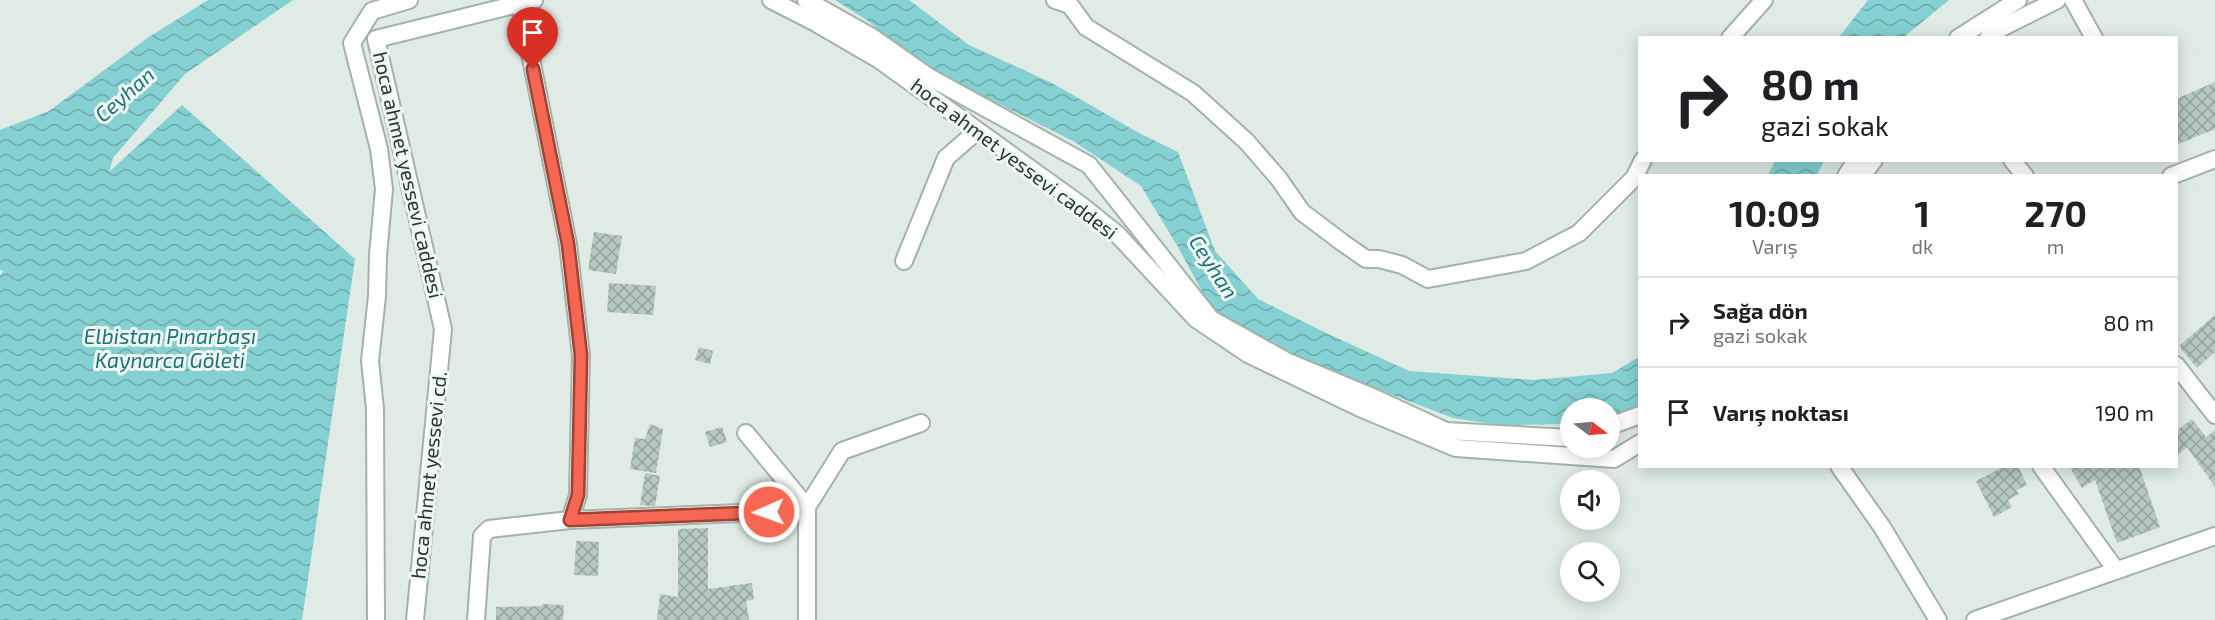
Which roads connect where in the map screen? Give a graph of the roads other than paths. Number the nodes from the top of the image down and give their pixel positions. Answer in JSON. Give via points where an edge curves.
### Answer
{"nodes":[{"id":1,"x":409,"y":0,"type":"edge"},
{"id":2,"x":771,"y":0,"type":"edge"},
{"id":3,"x":806,"y":0,"type":"edge"},
{"id":4,"x":1055,"y":0,"type":"edge"},
{"id":5,"x":1764,"y":0,"type":"edge"},
{"id":6,"x":2018,"y":0,"type":"edge"},
{"id":7,"x":2057,"y":0,"type":"edge"},
{"id":8,"x":2073,"y":0,"type":"edge"},
{"id":9,"x":527,"y":2,"type":"edge"},
{"id":10,"x":1732,"y":36,"type":"edge"},
{"id":11,"x":1961,"y":36,"type":"edge"},
{"id":12,"x":1990,"y":36,"type":"edge"},
{"id":13,"x":2093,"y":36,"type":"edge"},
{"id":14,"x":978,"y":130,"type":"junction"},
{"id":15,"x":1642,"y":162,"type":"edge"},
{"id":16,"x":2014,"y":162,"type":"edge"},
{"id":17,"x":2212,"y":165,"type":"edge"},
{"id":18,"x":2023,"y":174,"type":"edge"},
{"id":19,"x":2178,"y":174,"type":"edge"},
{"id":20,"x":904,"y":261,"type":"dead end"},
{"id":21,"x":444,"y":329,"type":"joint"},
{"id":22,"x":2178,"y":368,"type":"edge"},
{"id":23,"x":2215,"y":415,"type":"edge"},
{"id":24,"x":1638,"y":417,"type":"edge"},
{"id":25,"x":921,"y":423,"type":"dead end"},
{"id":26,"x":1620,"y":423,"type":"edge"},
{"id":27,"x":747,"y":433,"type":"dead end"},
{"id":28,"x":1560,"y":437,"type":"edge"},
{"id":29,"x":1638,"y":444,"type":"edge"},
{"id":30,"x":1840,"y":468,"type":"edge"},
{"id":31,"x":2042,"y":468,"type":"edge"},
{"id":32,"x":807,"y":507,"type":"junction"},
{"id":33,"x":570,"y":520,"type":"junction"},
{"id":34,"x":2215,"y":536,"type":"edge"},
{"id":35,"x":2116,"y":570,"type":"junction"},
{"id":36,"x":376,"y":620,"type":"edge"},
{"id":37,"x":415,"y":620,"type":"edge"},
{"id":38,"x":476,"y":620,"type":"edge"},
{"id":39,"x":807,"y":620,"type":"edge"},
{"id":40,"x":1938,"y":620,"type":"edge"},
{"id":41,"x":1975,"y":620,"type":"edge"}],
"edges":[{"from":1,"to":36,"type":"street","via":[[372,11],[352,43],[379,149],[384,189],[370,361],[375,409]]},
{"from":2,"to":14,"type":"street","name":"hoca ahmet yessevi caddesi","via":[[878,59]]},
{"from":3,"to":28,"type":"street","via":[[872,37],[928,77],[1089,165],[1211,319],[1288,362],[1446,431]]},
{"from":4,"to":15,"type":"street","via":[[1070,5],[1086,27],[1193,93],[1247,142],[1302,212],[1343,243],[1366,259],[1402,265],[1428,279],[1526,261],[1579,233],[1634,178]]},
{"from":5,"to":10,"type":"street"},
{"from":6,"to":11,"type":"street"},
{"from":7,"to":12,"type":"street"},
{"from":8,"to":13,"type":"street"},
{"from":9,"to":21,"type":"street","name":"hoca ahmet yessevi caddesi","via":[[376,39]]},
{"from":9,"to":33,"type":"street","via":[[568,244],[581,355],[578,495]]},
{"from":14,"to":20,"type":"street","via":[[946,158]]},
{"from":14,"to":29,"type":"street","name":"hoca ahmet yessevi caddesi","via":[[1117,234],[1196,319],[1248,354],[1360,408],[1456,448],[1614,459]]},
{"from":16,"to":18,"type":"street"},
{"from":17,"to":19,"type":"street"},
{"from":21,"to":37,"type":"street","name":"hoca ahmet yessevi cd."},
{"from":22,"to":23,"type":"street"},
{"from":24,"to":26,"type":"street"},
{"from":25,"to":32,"type":"street","via":[[842,451]]},
{"from":27,"to":32,"type":"street"},
{"from":30,"to":40,"type":"street","via":[[1882,527]]},
{"from":31,"to":35,"type":"street"},
{"from":32,"to":33,"type":"street","via":[[791,511]]},
{"from":32,"to":39,"type":"street"},
{"from":33,"to":38,"type":"street","via":[[489,529],[482,536]]},
{"from":34,"to":35,"type":"street"},
{"from":35,"to":41,"type":"street"}]}
